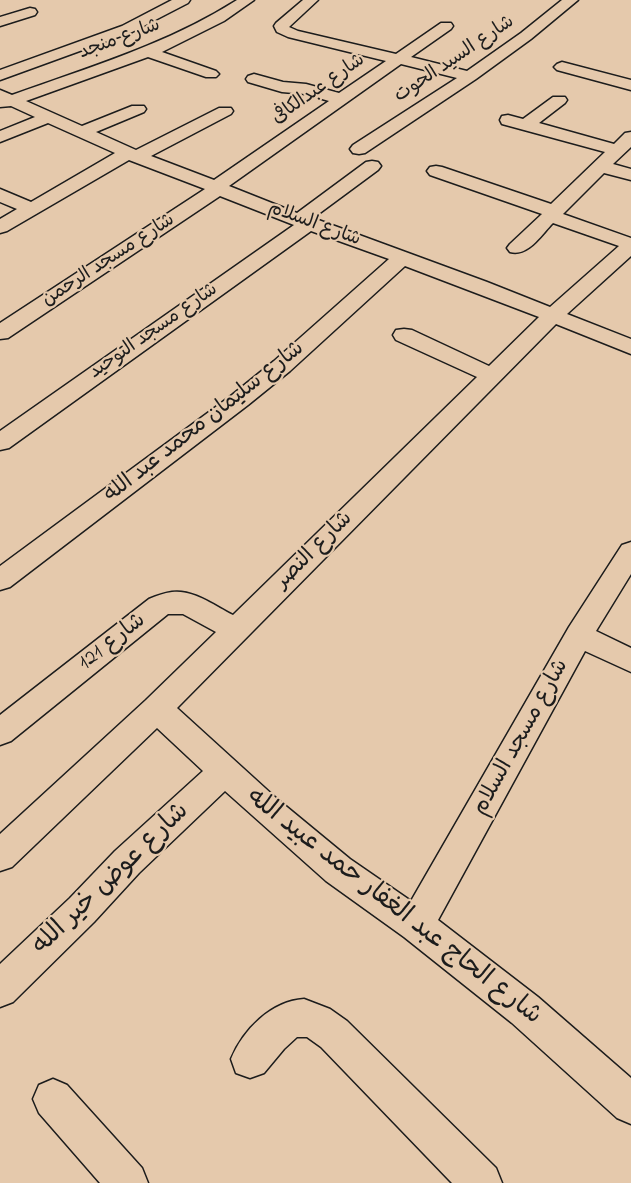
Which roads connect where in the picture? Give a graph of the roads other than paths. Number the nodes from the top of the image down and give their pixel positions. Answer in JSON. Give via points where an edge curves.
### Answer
{"nodes":[{"id":1,"x":182,"y":0,"type":"edge"},
{"id":2,"x":248,"y":0,"type":"edge"},
{"id":3,"x":311,"y":0,"type":"edge"},
{"id":4,"x":571,"y":0,"type":"edge"},
{"id":5,"x":30,"y":12,"type":"dead end"},
{"id":6,"x":0,"y":22,"type":"edge"},
{"id":7,"x":446,"y":26,"type":"dead end"},
{"id":8,"x":97,"y":40,"type":"junction"},
{"id":9,"x":148,"y":52,"type":"junction"},
{"id":10,"x":133,"y":57,"type":"junction"},
{"id":11,"x":399,"y":59,"type":"junction"},
{"id":12,"x":562,"y":67,"type":"dead end"},
{"id":13,"x":211,"y":74,"type":"dead end"},
{"id":14,"x":0,"y":75,"type":"edge"},
{"id":15,"x":470,"y":76,"type":"junction"},
{"id":16,"x":254,"y":79,"type":"dead end"},
{"id":17,"x":631,"y":85,"type":"edge"},
{"id":18,"x":4,"y":100,"type":"edge"},
{"id":19,"x":341,"y":100,"type":"junction"},
{"id":20,"x":558,"y":100,"type":"dead end"},
{"id":21,"x":138,"y":109,"type":"dead end"},
{"id":22,"x":226,"y":112,"type":"dead end"},
{"id":23,"x":49,"y":117,"type":"junction"},
{"id":24,"x":508,"y":120,"type":"dead end"},
{"id":25,"x":526,"y":125,"type":"junction"},
{"id":26,"x":82,"y":132,"type":"junction"},
{"id":27,"x":0,"y":137,"type":"edge"},
{"id":28,"x":626,"y":144,"type":"edge"},
{"id":29,"x":359,"y":149,"type":"dead end"},
{"id":30,"x":132,"y":155,"type":"junction"},
{"id":31,"x":372,"y":166,"type":"dead end"},
{"id":32,"x":601,"y":166,"type":"junction"},
{"id":33,"x":436,"y":171,"type":"dead end"},
{"id":34,"x":631,"y":175,"type":"edge"},
{"id":35,"x":217,"y":188,"type":"junction"},
{"id":36,"x":0,"y":195,"type":"edge"},
{"id":37,"x":32,"y":209,"type":"junction"},
{"id":38,"x":552,"y":214,"type":"junction"},
{"id":39,"x":304,"y":221,"type":"junction"},
{"id":40,"x":0,"y":227,"type":"edge"},
{"id":41,"x":631,"y":245,"type":"edge"},
{"id":42,"x":518,"y":248,"type":"dead end"},
{"id":43,"x":402,"y":258,"type":"junction"},
{"id":44,"x":552,"y":316,"type":"junction"},
{"id":45,"x":0,"y":332,"type":"edge"},
{"id":46,"x":404,"y":335,"type":"dead end"},
{"id":47,"x":631,"y":347,"type":"edge"},
{"id":48,"x":493,"y":376,"type":"junction"},
{"id":49,"x":0,"y":442,"type":"edge"},
{"id":50,"x":631,"y":552,"type":"edge"},
{"id":51,"x":0,"y":580,"type":"edge"},
{"id":52,"x":236,"y":630,"type":"junction"},
{"id":53,"x":579,"y":635,"type":"junction"},
{"id":54,"x":631,"y":662,"type":"edge"},
{"id":55,"x":156,"y":709,"type":"junction"},
{"id":56,"x":0,"y":732,"type":"edge"},
{"id":57,"x":224,"y":772,"type":"junction"},
{"id":58,"x":0,"y":856,"type":"edge"},
{"id":59,"x":416,"y":925,"type":"junction"},
{"id":60,"x":0,"y":989,"type":"edge"},
{"id":61,"x":250,"y":1059,"type":"dead end"},
{"id":62,"x":53,"y":1098,"type":"dead end"},
{"id":63,"x":631,"y":1104,"type":"edge"},
{"id":64,"x":127,"y":1183,"type":"edge"},
{"id":65,"x":481,"y":1183,"type":"edge"}],
"edges":[{"from":1,"to":8,"type":"street","via":[[147,20]]},
{"from":2,"to":9,"type":"street","name":"شارع منجد","via":[[195,32]]},
{"from":3,"to":11,"type":"street","via":[[284,23],[282,29]]},
{"from":4,"to":15,"type":"street","name":"شارع السيد الحوت"},
{"from":5,"to":6,"type":"street"},
{"from":7,"to":11,"type":"street","name":"شارع عبدالكافى"},
{"from":8,"to":10,"type":"street"},
{"from":8,"to":14,"type":"street"},
{"from":9,"to":10,"type":"street","name":"شارع منجد"},
{"from":9,"to":13,"type":"street"},
{"from":10,"to":18,"type":"street","name":"شارع منجد"},
{"from":11,"to":15,"type":"street"},
{"from":11,"to":19,"type":"street","name":"شارع عبدالكافى"},
{"from":12,"to":17,"type":"street"},
{"from":15,"to":29,"type":"street","name":"شارع السيد الحوت"},
{"from":16,"to":19,"type":"street"},
{"from":18,"to":23,"type":"street","name":"شارع السلام"},
{"from":19,"to":35,"type":"street","name":"شارع عبدالكافى"},
{"from":20,"to":25,"type":"street"},
{"from":21,"to":26,"type":"street"},
{"from":22,"to":30,"type":"street"},
{"from":23,"to":26,"type":"street","name":"شارع السلام"},
{"from":23,"to":27,"type":"street"},
{"from":24,"to":25,"type":"street"},
{"from":25,"to":28,"type":"street"},
{"from":26,"to":30,"type":"street","name":"شارع السلام"},
{"from":28,"to":32,"type":"street"},
{"from":30,"to":35,"type":"street","name":"شارع السلام"},
{"from":30,"to":37,"type":"street"},
{"from":31,"to":39,"type":"street","name":"شارع مسجد التوحيد"},
{"from":32,"to":34,"type":"street"},
{"from":32,"to":38,"type":"street"},
{"from":33,"to":38,"type":"street"},
{"from":35,"to":39,"type":"street","name":"شارع السلام"},
{"from":35,"to":45,"type":"street","name":"شارع مسجد الرحمن"},
{"from":36,"to":37,"type":"street"},
{"from":37,"to":40,"type":"street"},
{"from":38,"to":41,"type":"street"},
{"from":38,"to":42,"type":"street"},
{"from":39,"to":43,"type":"street","name":"شارع السلام"},
{"from":39,"to":49,"type":"street","name":"شارع مسجد التوحيد"},
{"from":41,"to":44,"type":"street","name":"شارع النصر"},
{"from":43,"to":44,"type":"street","name":"شارع السلام"},
{"from":43,"to":51,"type":"street","name":"شارع سليمان محمد عبد الله","via":[[240,400]]},
{"from":44,"to":47,"type":"street","name":"شارع السلام"},
{"from":44,"to":48,"type":"street","name":"شارع النصر"},
{"from":46,"to":48,"type":"street"},
{"from":48,"to":52,"type":"street","name":"شارع النصر"},
{"from":50,"to":53,"type":"street","name":"شارع مسجد السلام"},
{"from":52,"to":55,"type":"street","name":"شارع النصر"},
{"from":52,"to":56,"type":"street","name":"شارع 121","via":[[189,604],[174,602],[158,606]]},
{"from":53,"to":54,"type":"street"},
{"from":53,"to":59,"type":"street","name":"شارع مسجد السلام"},
{"from":55,"to":57,"type":"street","name":"شارع الحاج عبد الغفار حمد عبيد الله"},
{"from":55,"to":58,"type":"street","name":"شارع النصر"},
{"from":57,"to":59,"type":"street","name":"شارع الحاج عبد الغفار حمد عبيد الله","via":[[338,870]]},
{"from":57,"to":60,"type":"street","name":"شارع عوض خير الله","via":[[127,862]]},
{"from":59,"to":63,"type":"street","name":"شارع الحاج عبد الغفار حمد عبيد الله","via":[[525,1010]]},
{"from":61,"to":65,"type":"street","via":[[283,1022],[299,1017],[314,1021],[334,1034]]},
{"from":62,"to":64,"type":"street"}]}
